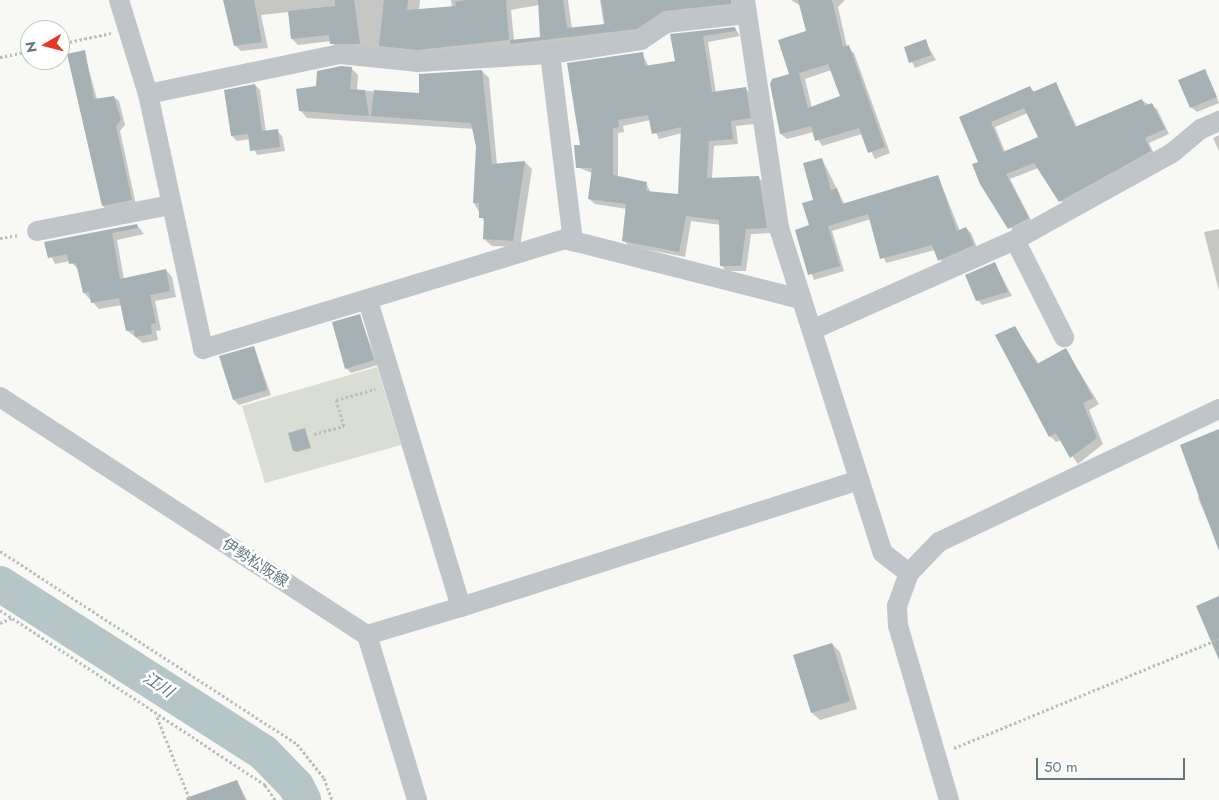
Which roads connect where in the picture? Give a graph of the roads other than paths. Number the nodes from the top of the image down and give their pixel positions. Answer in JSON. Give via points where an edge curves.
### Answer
{"nodes":[{"id":1,"x":119,"y":0,"type":"edge"},
{"id":2,"x":746,"y":7,"type":"edge"},
{"id":3,"x":550,"y":54,"type":"junction"},
{"id":4,"x":148,"y":94,"type":"junction"},
{"id":5,"x":1219,"y":121,"type":"edge"},
{"id":6,"x":171,"y":205,"type":"junction"},
{"id":7,"x":37,"y":231,"type":"dead end"},
{"id":8,"x":1015,"y":240,"type":"junction"},
{"id":9,"x":573,"y":242,"type":"junction"},
{"id":10,"x":800,"y":299,"type":"junction"},
{"id":11,"x":368,"y":300,"type":"junction"},
{"id":12,"x":814,"y":329,"type":"junction"},
{"id":13,"x":1064,"y":337,"type":"dead end"},
{"id":14,"x":0,"y":397,"type":"edge"},
{"id":15,"x":1219,"y":409,"type":"edge"},
{"id":16,"x":859,"y":480,"type":"junction"},
{"id":17,"x":909,"y":574,"type":"junction"},
{"id":18,"x":461,"y":607,"type":"junction"},
{"id":19,"x":367,"y":635,"type":"junction"},
{"id":20,"x":417,"y":800,"type":"edge"},
{"id":21,"x":949,"y":800,"type":"edge"}],
"edges":[{"from":1,"to":4,"type":"street"},
{"from":2,"to":3,"type":"street","via":[[666,22],[641,40]]},
{"from":2,"to":10,"type":"street","via":[[779,228]]},
{"from":3,"to":4,"type":"street","via":[[417,62],[340,54]]},
{"from":3,"to":9,"type":"street"},
{"from":4,"to":6,"type":"street"},
{"from":5,"to":8,"type":"street","via":[[1201,129],[1172,153]]},
{"from":6,"to":7,"type":"street"},
{"from":6,"to":11,"type":"street","via":[[203,349]]},
{"from":8,"to":12,"type":"street"},
{"from":8,"to":13,"type":"street"},
{"from":9,"to":10,"type":"street"},
{"from":9,"to":11,"type":"street","via":[[565,239]]},
{"from":10,"to":12,"type":"street"},
{"from":11,"to":18,"type":"street"},
{"from":12,"to":16,"type":"street"},
{"from":14,"to":19,"type":"street","name":"伊勢松阪線"},
{"from":15,"to":17,"type":"street","via":[[939,542]]},
{"from":16,"to":17,"type":"street","via":[[883,553]]},
{"from":16,"to":18,"type":"street"},
{"from":17,"to":21,"type":"street","via":[[897,606],[898,626]]},
{"from":18,"to":19,"type":"street"},
{"from":19,"to":20,"type":"street"}]}
